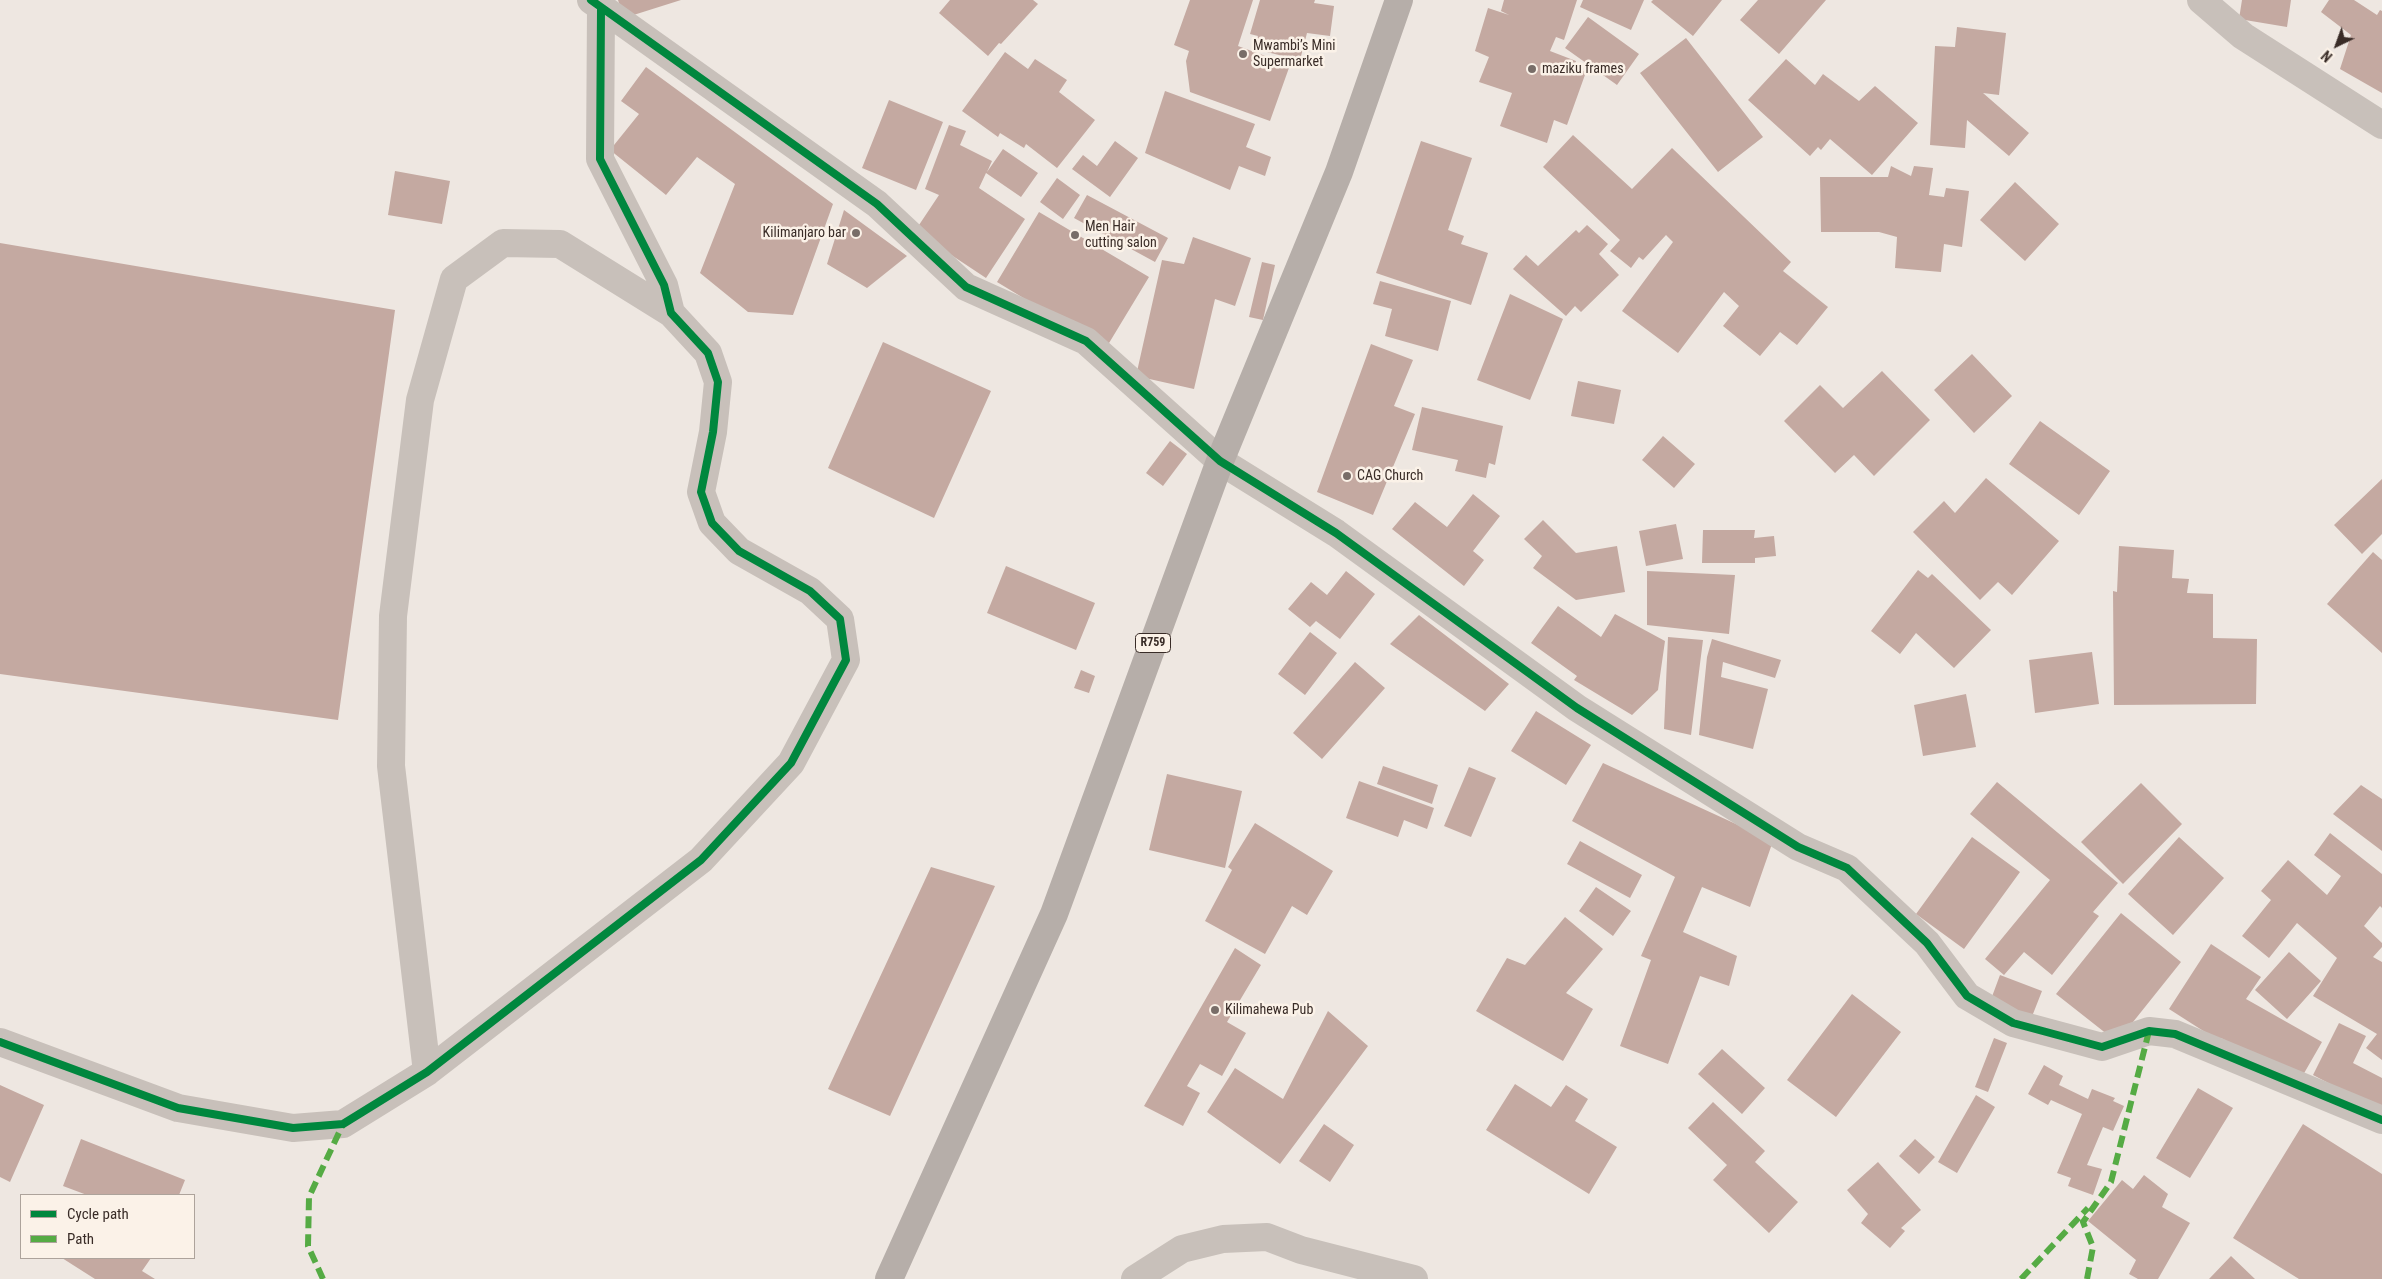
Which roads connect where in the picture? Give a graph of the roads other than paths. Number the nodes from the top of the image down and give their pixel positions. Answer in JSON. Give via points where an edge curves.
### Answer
{"nodes":[{"id":1,"x":1399,"y":0,"type":"edge"},
{"id":2,"x":2201,"y":0,"type":"edge"},
{"id":3,"x":596,"y":4,"type":"edge"},
{"id":4,"x":2382,"y":125,"type":"edge"},
{"id":5,"x":671,"y":313,"type":"junction"},
{"id":6,"x":1220,"y":461,"type":"junction"},
{"id":7,"x":0,"y":1042,"type":"edge"},
{"id":8,"x":427,"y":1072,"type":"junction"},
{"id":9,"x":2382,"y":1120,"type":"edge"},
{"id":10,"x":1405,"y":1278,"type":"edge"},
{"id":11,"x":889,"y":1279,"type":"edge"},
{"id":12,"x":1135,"y":1279,"type":"edge"}],
"edges":[{"from":1,"to":6,"type":"main road","number":"R759","via":[[1339,172]]},
{"from":2,"to":4,"type":"street","via":[[2243,36]]},
{"from":3,"to":5,"type":"street","via":[[600,159],[664,285]]},
{"from":3,"to":6,"type":"street","via":[[877,204],[966,287],[1086,341]]},
{"from":5,"to":8,"type":"street","via":[[708,353],[718,382],[713,432],[701,492],[712,523],[739,551],[810,591],[840,619],[846,660],[791,763],[701,860]]},
{"from":5,"to":8,"type":"street","via":[[560,244],[503,243],[454,279],[420,400],[393,616],[391,766]]},
{"from":6,"to":9,"type":"street","via":[[1336,533],[1604,726],[1798,847],[1847,868],[1927,943],[1967,996],[2013,1023],[2102,1047],[2149,1031],[2175,1034]]},
{"from":6,"to":11,"type":"main road","number":"R759","via":[[1054,914]]},
{"from":7,"to":8,"type":"street","via":[[178,1108],[293,1128],[343,1124]]},
{"from":10,"to":12,"type":"street","via":[[1301,1250],[1267,1237],[1223,1239],[1182,1249]]}]}
